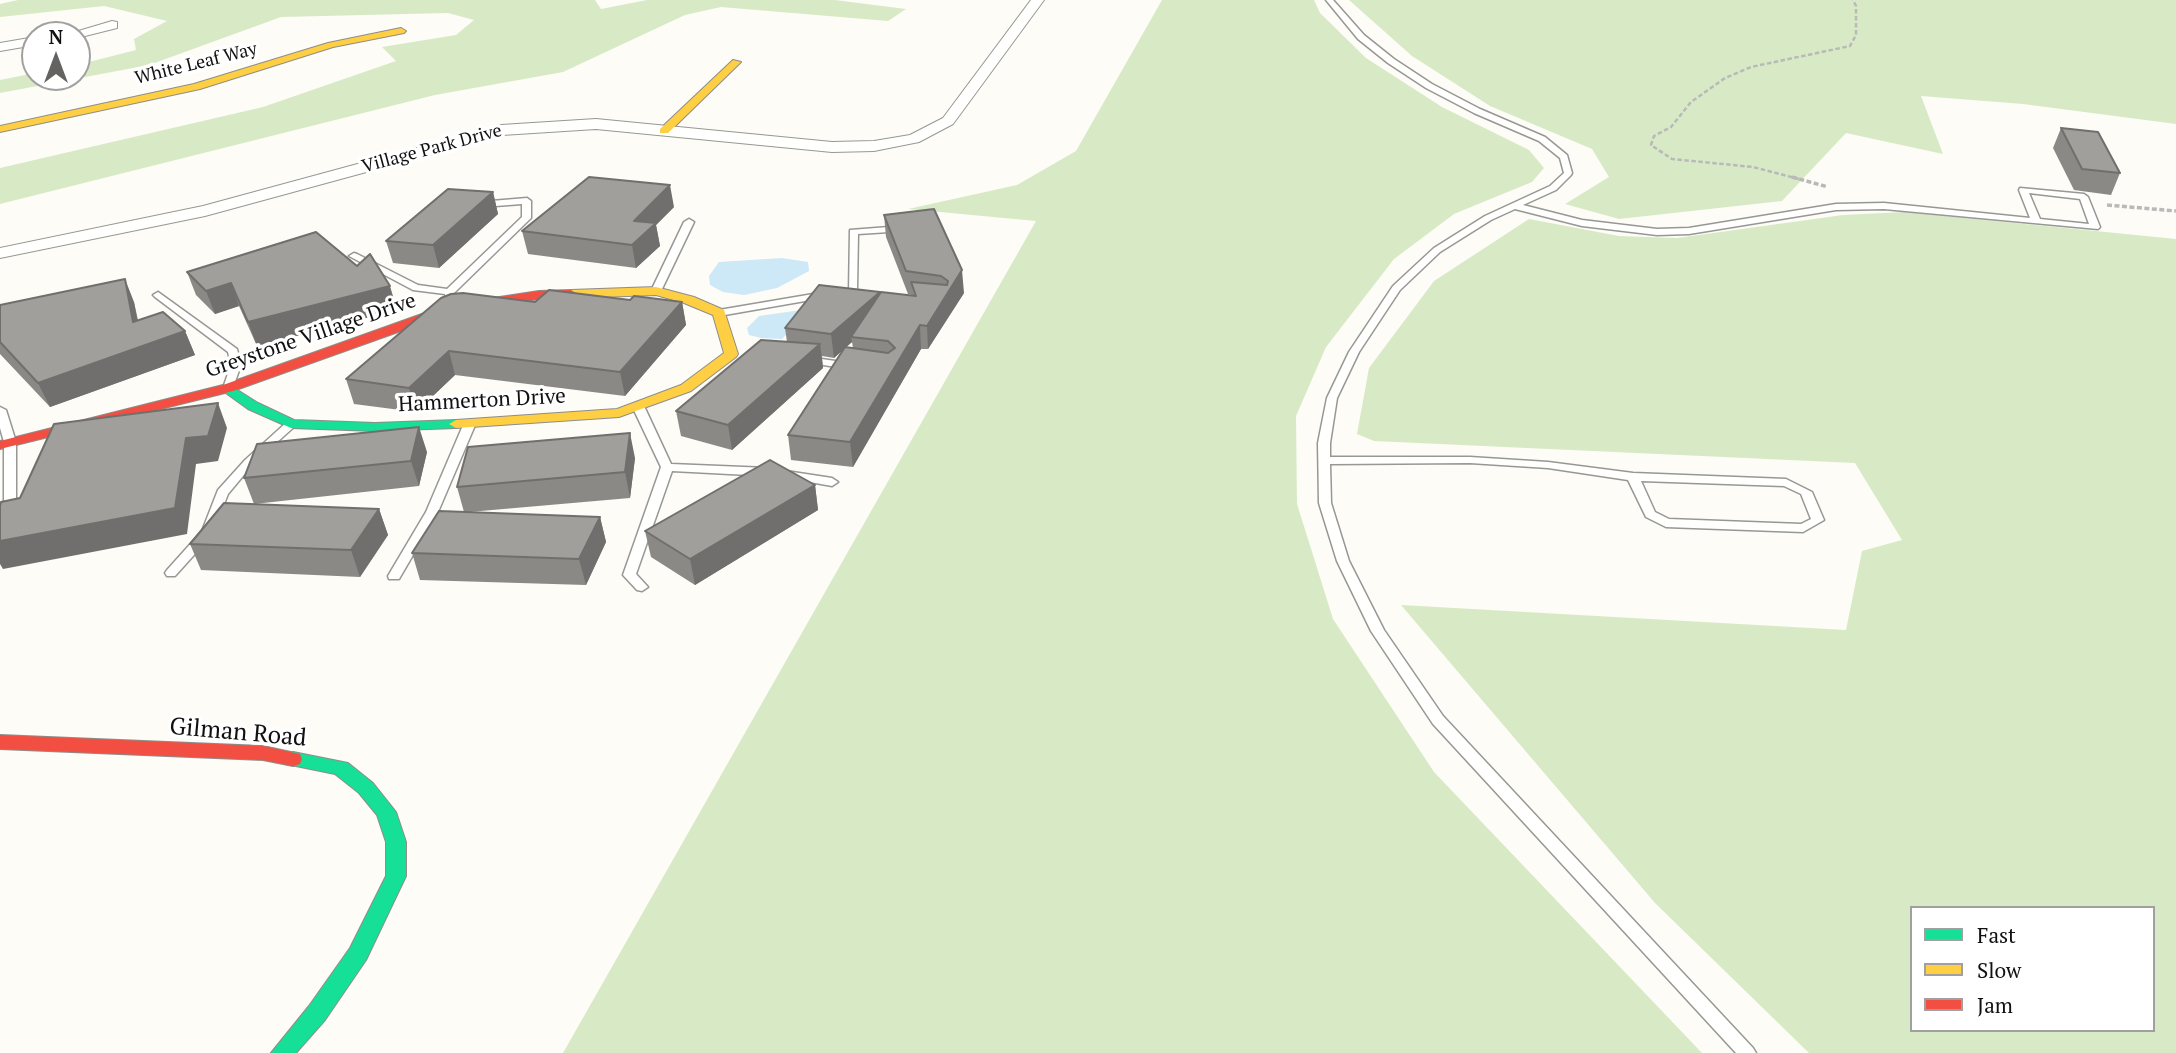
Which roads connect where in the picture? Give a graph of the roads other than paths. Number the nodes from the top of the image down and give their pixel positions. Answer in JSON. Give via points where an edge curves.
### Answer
{"nodes":[{"id":1,"x":1038,"y":0,"type":"edge"},
{"id":2,"x":1329,"y":0,"type":"edge"},
{"id":3,"x":112,"y":25,"type":"dead end"},
{"id":4,"x":91,"y":30,"type":"edge"},
{"id":5,"x":401,"y":31,"type":"dead end"},
{"id":6,"x":21,"y":43,"type":"edge"},
{"id":7,"x":0,"y":47,"type":"edge"},
{"id":8,"x":736,"y":62,"type":"dead end"},
{"id":9,"x":0,"y":129,"type":"edge"},
{"id":10,"x":664,"y":131,"type":"junction"},
{"id":11,"x":482,"y":204,"type":"edge"},
{"id":12,"x":1514,"y":206,"type":"junction"},
{"id":13,"x":2036,"y":221,"type":"junction"},
{"id":14,"x":689,"y":222,"type":"dead end"},
{"id":15,"x":911,"y":229,"type":"edge"},
{"id":16,"x":0,"y":253,"type":"edge"},
{"id":17,"x":354,"y":256,"type":"dead end"},
{"id":18,"x":852,"y":290,"type":"junction"},
{"id":19,"x":656,"y":291,"type":"junction"},
{"id":20,"x":449,"y":292,"type":"junction"},
{"id":21,"x":865,"y":293,"type":"edge"},
{"id":22,"x":158,"y":295,"type":"dead end"},
{"id":23,"x":452,"y":308,"type":"junction"},
{"id":24,"x":719,"y":313,"type":"junction"},
{"id":25,"x":790,"y":358,"type":"edge"},
{"id":26,"x":865,"y":368,"type":"edge"},
{"id":27,"x":228,"y":388,"type":"junction"},
{"id":28,"x":638,"y":406,"type":"junction"},
{"id":29,"x":0,"y":410,"type":"edge"},
{"id":30,"x":470,"y":423,"type":"junction"},
{"id":31,"x":291,"y":424,"type":"junction"},
{"id":32,"x":5,"y":443,"type":"edge"},
{"id":33,"x":1324,"y":461,"type":"junction"},
{"id":34,"x":667,"y":467,"type":"junction"},
{"id":35,"x":1633,"y":477,"type":"junction"},
{"id":36,"x":832,"y":482,"type":"dead end"},
{"id":37,"x":0,"y":528,"type":"edge"},
{"id":38,"x":171,"y":573,"type":"dead end"},
{"id":39,"x":394,"y":576,"type":"dead end"},
{"id":40,"x":642,"y":587,"type":"dead end"},
{"id":41,"x":0,"y":742,"type":"edge"},
{"id":42,"x":282,"y":1053,"type":"edge"},
{"id":43,"x":1747,"y":1053,"type":"edge"}],
"edges":[{"from":1,"to":10,"type":"street","name":"Village Park Drive","via":[[948,121],[914,139],[832,147]]},
{"from":2,"to":12,"type":"lane","via":[[1361,37],[1400,67],[1476,111],[1542,139],[1564,157],[1568,173],[1553,188]]},
{"from":3,"to":4,"type":"street"},
{"from":5,"to":9,"type":"street","name":"White Leaf Way","via":[[331,45],[196,87]]},
{"from":6,"to":7,"type":"street"},
{"from":8,"to":10,"type":"street"},
{"from":10,"to":16,"type":"street","name":"Village Park Drive","via":[[596,124],[501,130],[205,211]]},
{"from":11,"to":20,"type":"lane","via":[[527,201],[526,218]]},
{"from":12,"to":13,"type":"lane","via":[[1582,223],[1657,232],[1836,207],[1915,208]]},
{"from":12,"to":33,"type":"lane","via":[[1437,250],[1396,288],[1354,352],[1332,398]]},
{"from":13,"to":13,"type":"lane","via":[[2095,227],[2084,197],[2023,190]]},
{"from":14,"to":19,"type":"lane"},
{"from":15,"to":18,"type":"lane","via":[[853,232]]},
{"from":17,"to":20,"type":"lane","via":[[416,288]]},
{"from":18,"to":21,"type":"lane"},
{"from":18,"to":24,"type":"lane"},
{"from":19,"to":23,"type":"street","name":"Greystone Village Drive","via":[[538,295]]},
{"from":19,"to":24,"type":"street","name":"Greystone Village Drive"},
{"from":20,"to":23,"type":"lane"},
{"from":22,"to":27,"type":"lane","via":[[233,351],[236,365]]},
{"from":23,"to":27,"type":"street","name":"Greystone Village Drive"},
{"from":24,"to":28,"type":"street","name":"Hammerton Drive","via":[[737,355],[686,388]]},
{"from":25,"to":26,"type":"lane"},
{"from":27,"to":31,"type":"street","name":"Hammerton Drive"},
{"from":27,"to":32,"type":"street","name":"Greystone Village Drive"},
{"from":28,"to":30,"type":"street","name":"Hammerton Drive","via":[[584,417]]},
{"from":28,"to":34,"type":"lane"},
{"from":29,"to":32,"type":"lane"},
{"from":30,"to":31,"type":"street","name":"Hammerton Drive"},
{"from":30,"to":39,"type":"lane","via":[[432,512]]},
{"from":31,"to":38,"type":"lane","via":[[222,494],[208,532]]},
{"from":32,"to":37,"type":"lane","via":[[10,510]]},
{"from":33,"to":35,"type":"lane","via":[[1470,460]]},
{"from":33,"to":43,"type":"lane","via":[[1325,503],[1343,561],[1378,631],[1438,720]]},
{"from":34,"to":36,"type":"lane","via":[[752,470]]},
{"from":34,"to":40,"type":"lane","via":[[629,575]]},
{"from":35,"to":35,"type":"lane","via":[[1786,483],[1806,492],[1818,520],[1803,528],[1666,523],[1650,514]]},
{"from":41,"to":42,"type":"street","name":"Gilman Road","via":[[302,758],[341,768],[366,788],[386,812],[396,842],[396,876],[358,954]]}]}
